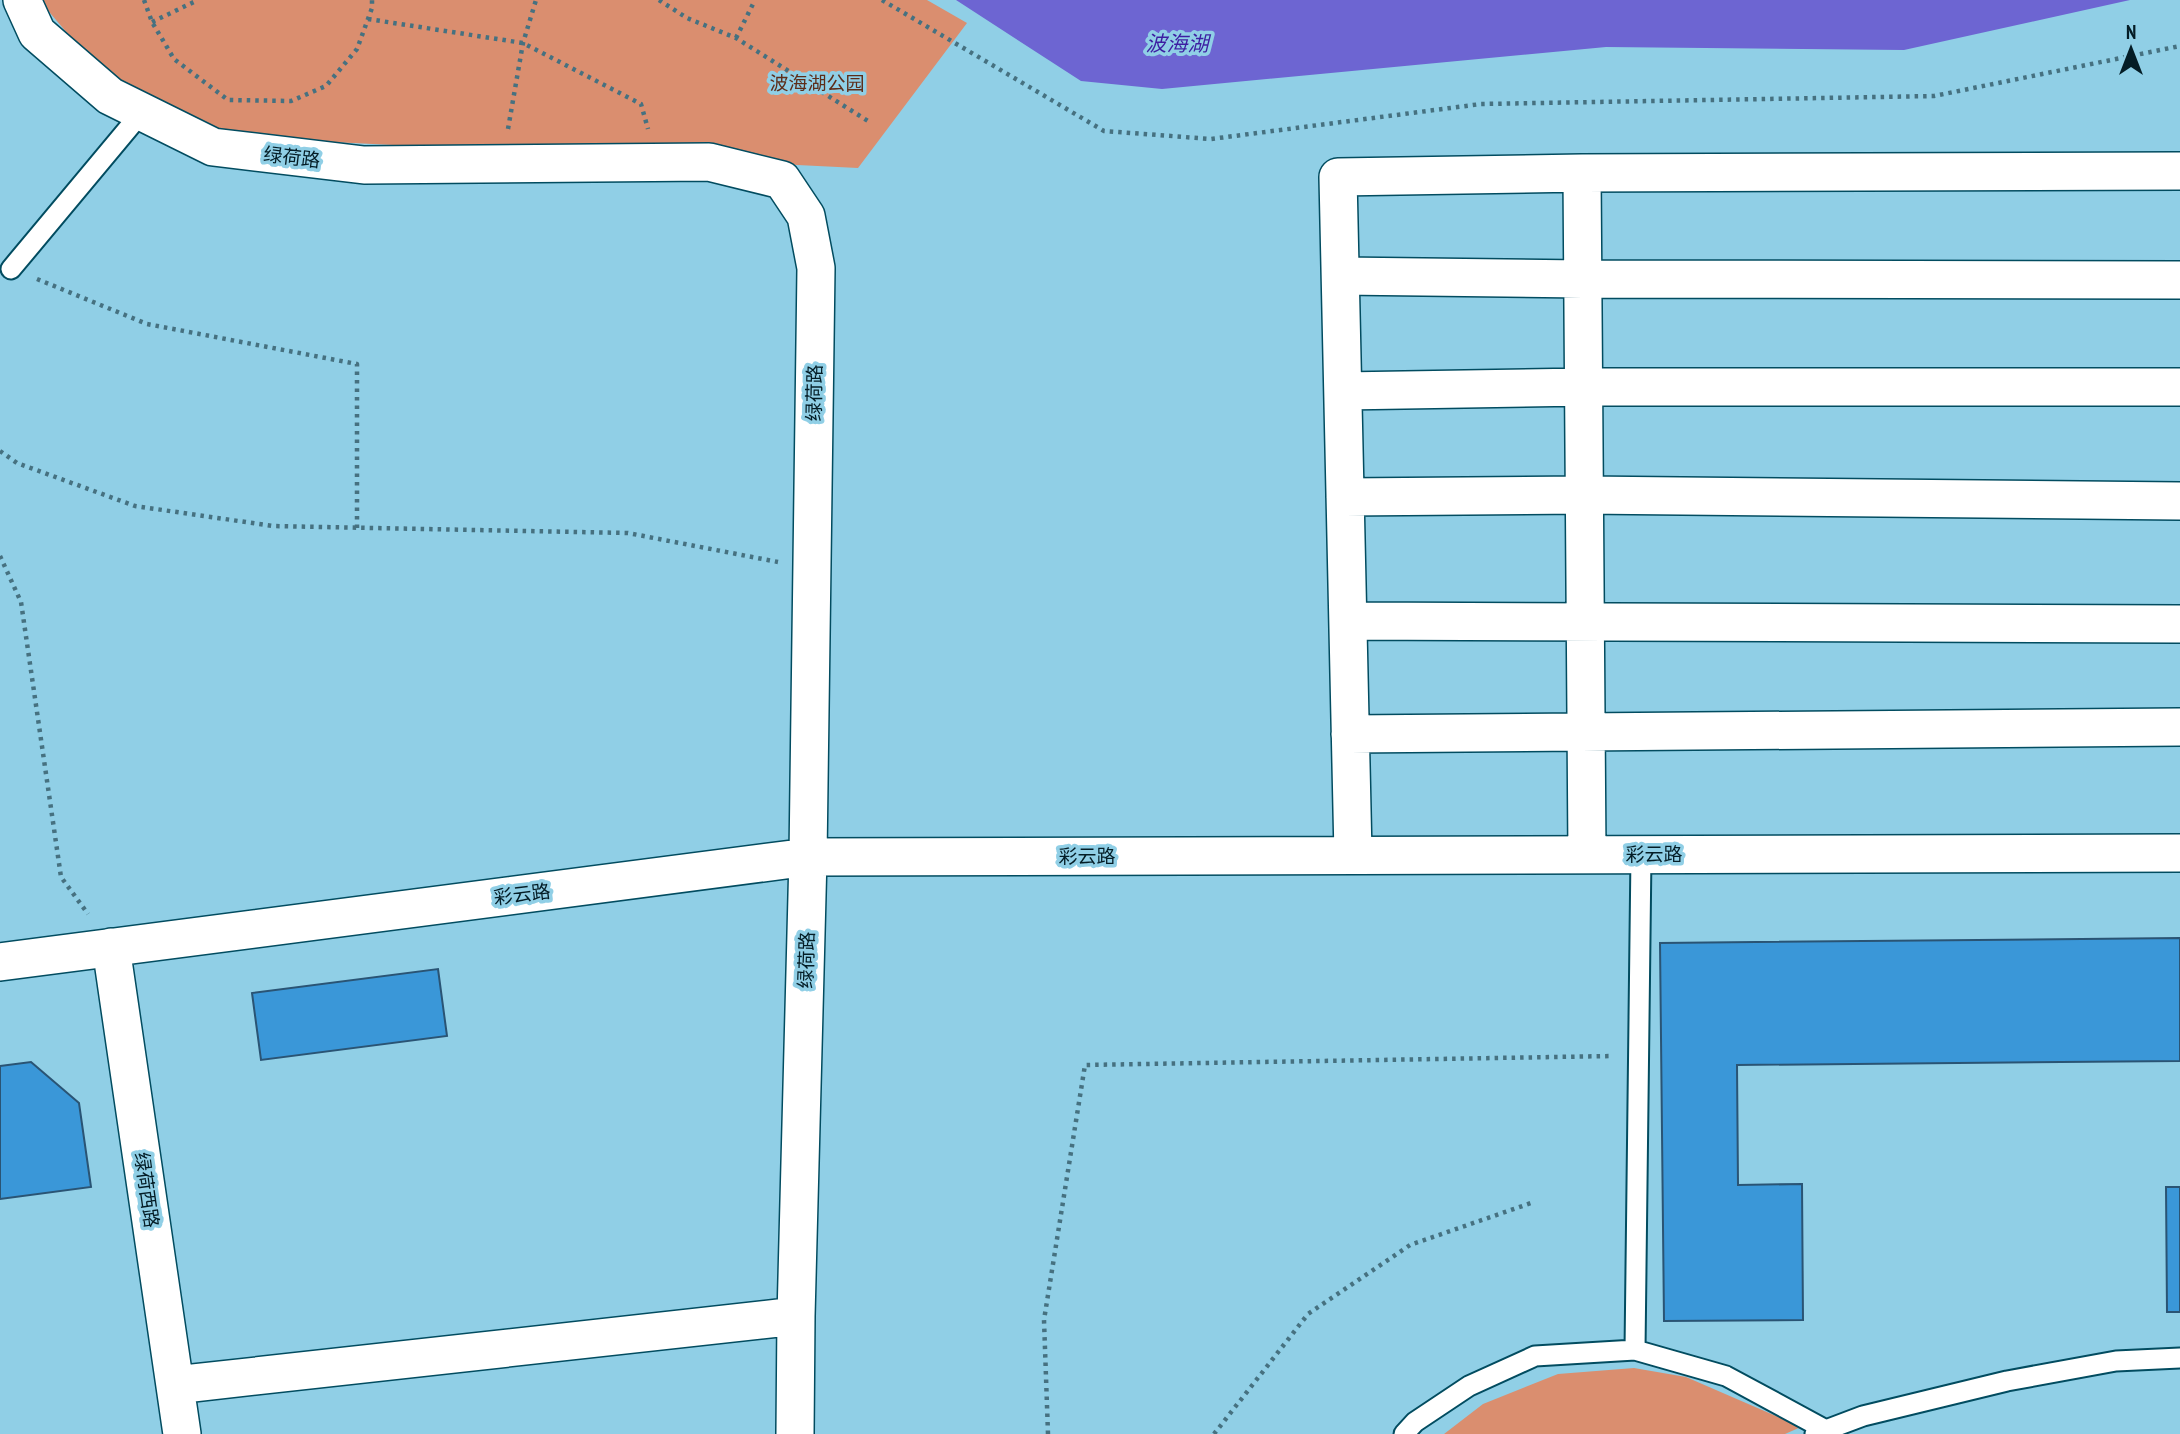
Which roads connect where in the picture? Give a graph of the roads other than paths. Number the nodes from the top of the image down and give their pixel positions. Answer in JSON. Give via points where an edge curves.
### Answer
{"nodes":[{"id":1,"x":22,"y":0,"type":"edge"},
{"id":2,"x":142,"y":112,"type":"junction"},
{"id":3,"x":2180,"y":171,"type":"edge"},
{"id":4,"x":1582,"y":173,"type":"junction"},
{"id":5,"x":11,"y":269,"type":"road end"},
{"id":6,"x":1341,"y":276,"type":"junction"},
{"id":7,"x":1583,"y":279,"type":"junction"},
{"id":8,"x":2180,"y":280,"type":"edge"},
{"id":9,"x":1584,"y":387,"type":"junction"},
{"id":10,"x":2180,"y":387,"type":"edge"},
{"id":11,"x":1343,"y":391,"type":"junction"},
{"id":12,"x":1584,"y":495,"type":"junction"},
{"id":13,"x":1345,"y":498,"type":"junction"},
{"id":14,"x":2180,"y":501,"type":"edge"},
{"id":15,"x":1348,"y":621,"type":"junction"},
{"id":16,"x":1586,"y":621,"type":"junction"},
{"id":17,"x":2180,"y":624,"type":"edge"},
{"id":18,"x":2180,"y":727,"type":"edge"},
{"id":19,"x":1586,"y":733,"type":"junction"},
{"id":20,"x":1350,"y":734,"type":"junction"},
{"id":21,"x":2180,"y":853,"type":"edge"},
{"id":22,"x":1641,"y":854,"type":"junction"},
{"id":23,"x":1353,"y":855,"type":"junction"},
{"id":24,"x":1587,"y":855,"type":"junction"},
{"id":25,"x":808,"y":857,"type":"junction"},
{"id":26,"x":111,"y":947,"type":"junction"},
{"id":27,"x":0,"y":962,"type":"edge"},
{"id":28,"x":796,"y":1316,"type":"junction"},
{"id":29,"x":1635,"y":1350,"type":"junction"},
{"id":30,"x":2180,"y":1358,"type":"edge"},
{"id":31,"x":176,"y":1385,"type":"junction"},
{"id":32,"x":1820,"y":1432,"type":"edge"},
{"id":33,"x":182,"y":1434,"type":"edge"},
{"id":34,"x":795,"y":1434,"type":"edge"},
{"id":35,"x":1404,"y":1434,"type":"edge"}],
"edges":[{"from":1,"to":2,"type":"street","name":"绿荷路","via":[[37,33],[110,96]]},
{"from":2,"to":5,"type":"lane"},
{"from":2,"to":25,"type":"street","name":"绿荷路","via":[[213,147],[364,165],[709,163],[782,180],[806,216],[816,268]]},
{"from":3,"to":4,"type":"street"},
{"from":4,"to":6,"type":"street","via":[[1338,177]]},
{"from":4,"to":7,"type":"street"},
{"from":6,"to":7,"type":"street"},
{"from":6,"to":11,"type":"street"},
{"from":7,"to":8,"type":"street"},
{"from":7,"to":9,"type":"street"},
{"from":9,"to":10,"type":"street"},
{"from":9,"to":11,"type":"street"},
{"from":9,"to":12,"type":"street"},
{"from":11,"to":13,"type":"street"},
{"from":12,"to":13,"type":"street"},
{"from":12,"to":14,"type":"street"},
{"from":12,"to":16,"type":"street"},
{"from":13,"to":15,"type":"street"},
{"from":15,"to":16,"type":"street"},
{"from":15,"to":20,"type":"street"},
{"from":16,"to":17,"type":"street"},
{"from":16,"to":19,"type":"street"},
{"from":18,"to":19,"type":"street"},
{"from":19,"to":20,"type":"street"},
{"from":19,"to":24,"type":"street"},
{"from":20,"to":23,"type":"street"},
{"from":21,"to":22,"type":"street","name":"彩云路"},
{"from":22,"to":24,"type":"street","name":"彩云路"},
{"from":22,"to":29,"type":"lane"},
{"from":23,"to":24,"type":"street","name":"彩云路"},
{"from":23,"to":25,"type":"street","name":"彩云路"},
{"from":25,"to":26,"type":"street","name":"彩云路"},
{"from":25,"to":28,"type":"street","name":"绿荷路"},
{"from":26,"to":27,"type":"street","name":"彩云路"},
{"from":26,"to":31,"type":"street","name":"绿荷西路"},
{"from":28,"to":31,"type":"street"},
{"from":28,"to":34,"type":"street","name":"绿荷路"},
{"from":29,"to":32,"type":"lane","via":[[1726,1376]]},
{"from":29,"to":35,"type":"lane","via":[[1535,1356],[1469,1386]]},
{"from":30,"to":32,"type":"lane","via":[[2116,1362],[2007,1381],[1863,1416]]},
{"from":31,"to":33,"type":"street","name":"绿荷西路"}]}
